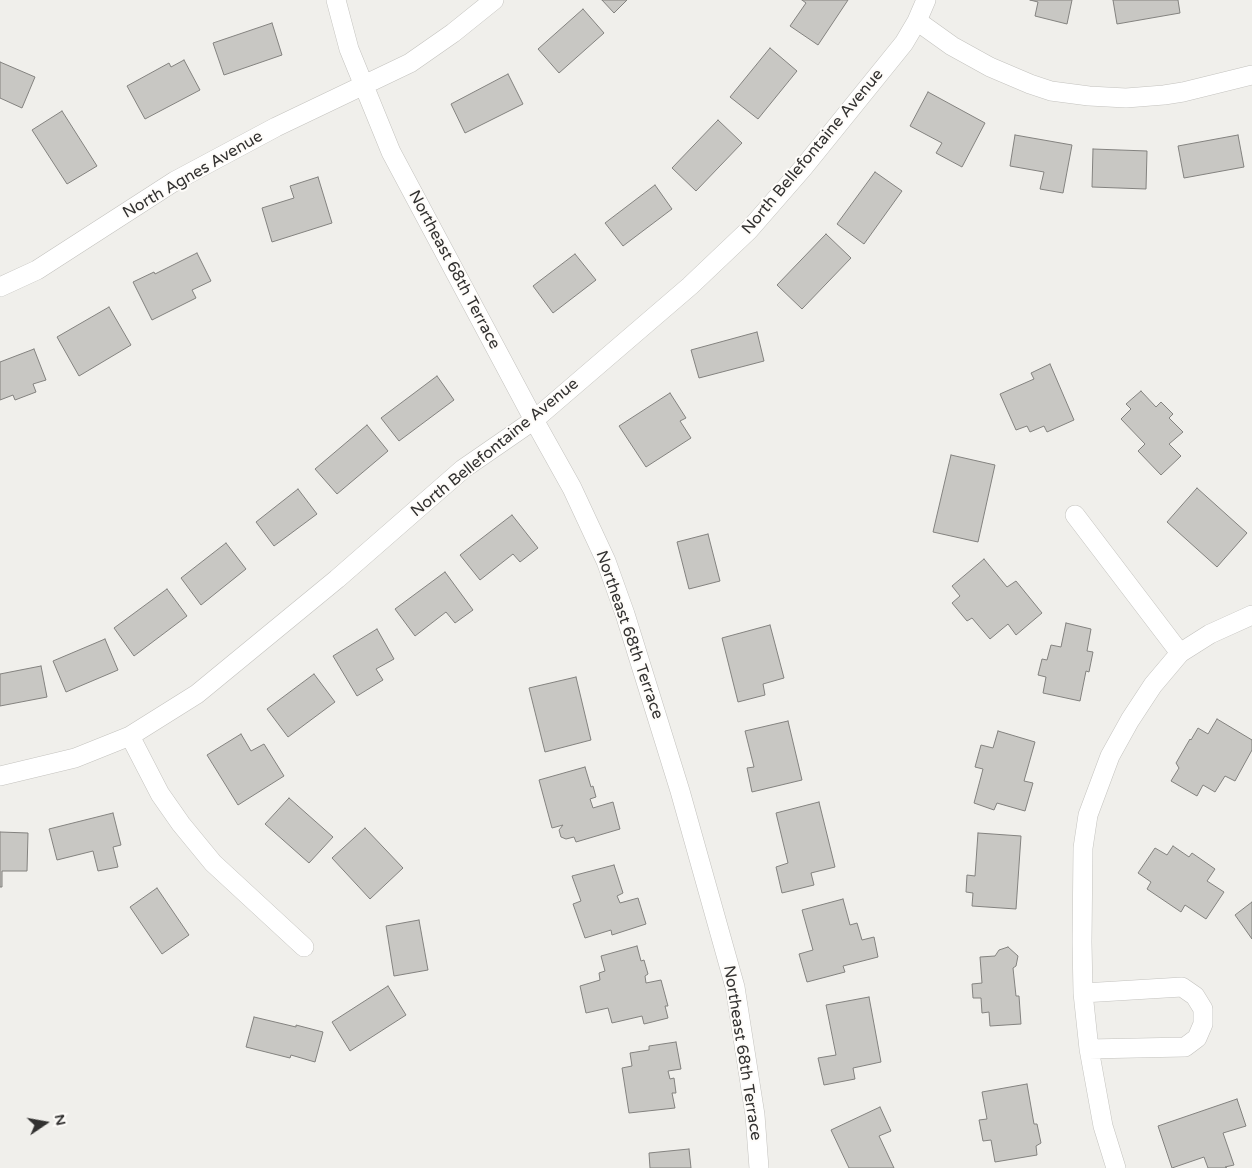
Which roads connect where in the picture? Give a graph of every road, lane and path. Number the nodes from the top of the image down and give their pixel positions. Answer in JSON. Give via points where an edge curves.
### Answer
{"nodes":[{"id":1,"x":336,"y":0,"type":"edge"},
{"id":2,"x":494,"y":0,"type":"edge"},
{"id":3,"x":926,"y":0,"type":"edge"},
{"id":4,"x":917,"y":21,"type":"junction"},
{"id":5,"x":1252,"y":75,"type":"edge"},
{"id":6,"x":364,"y":86,"type":"junction"},
{"id":7,"x":0,"y":287,"type":"edge"},
{"id":8,"x":534,"y":420,"type":"junction"},
{"id":9,"x":1075,"y":516,"type":"dead end"},
{"id":10,"x":1252,"y":615,"type":"edge"},
{"id":11,"x":1180,"y":653,"type":"junction"},
{"id":12,"x":130,"y":736,"type":"junction"},
{"id":13,"x":0,"y":776,"type":"edge"},
{"id":14,"x":304,"y":947,"type":"dead end"},
{"id":15,"x":1083,"y":993,"type":"junction"},
{"id":16,"x":1089,"y":1049,"type":"junction"},
{"id":17,"x":759,"y":1168,"type":"edge"},
{"id":18,"x":1116,"y":1168,"type":"edge"}],
"edges":[{"from":1,"to":6,"type":"street","name":"Northeast 68th Terrace","via":[[349,49]]},
{"from":2,"to":6,"type":"street","name":"North Agnes Avenue","via":[[410,63]]},
{"from":3,"to":4,"type":"street","name":"North Bellefontaine Avenue"},
{"from":4,"to":5,"type":"street","via":[[990,67],[1051,91],[1126,98],[1164,95]]},
{"from":4,"to":8,"type":"street","name":"North Bellefontaine Avenue","via":[[904,43],[749,230],[690,286]]},
{"from":6,"to":7,"type":"street","name":"North Agnes Avenue","via":[[276,127],[175,181],[36,270]]},
{"from":6,"to":8,"type":"street","name":"Northeast 68th Terrace","via":[[391,152]]},
{"from":8,"to":12,"type":"street","name":"North Bellefontaine Avenue","via":[[463,469],[337,579],[197,694]]},
{"from":8,"to":17,"type":"street","name":"Northeast 68th Terrace","via":[[572,488],[606,561],[680,791],[735,987],[755,1115]]},
{"from":9,"to":11,"type":"street"},
{"from":10,"to":11,"type":"street","via":[[1210,634]]},
{"from":11,"to":15,"type":"street","via":[[1130,720],[1110,756],[1088,815],[1083,848]]},
{"from":12,"to":13,"type":"street","name":"North Bellefontaine Avenue","via":[[75,758]]},
{"from":12,"to":14,"type":"street","via":[[160,794],[213,863]]},
{"from":15,"to":16,"type":"street"},
{"from":15,"to":16,"type":"street","via":[[1182,988],[1195,996],[1203,1009],[1203,1024],[1197,1038],[1184,1047]]},
{"from":16,"to":18,"type":"street","via":[[1103,1126]]}]}
